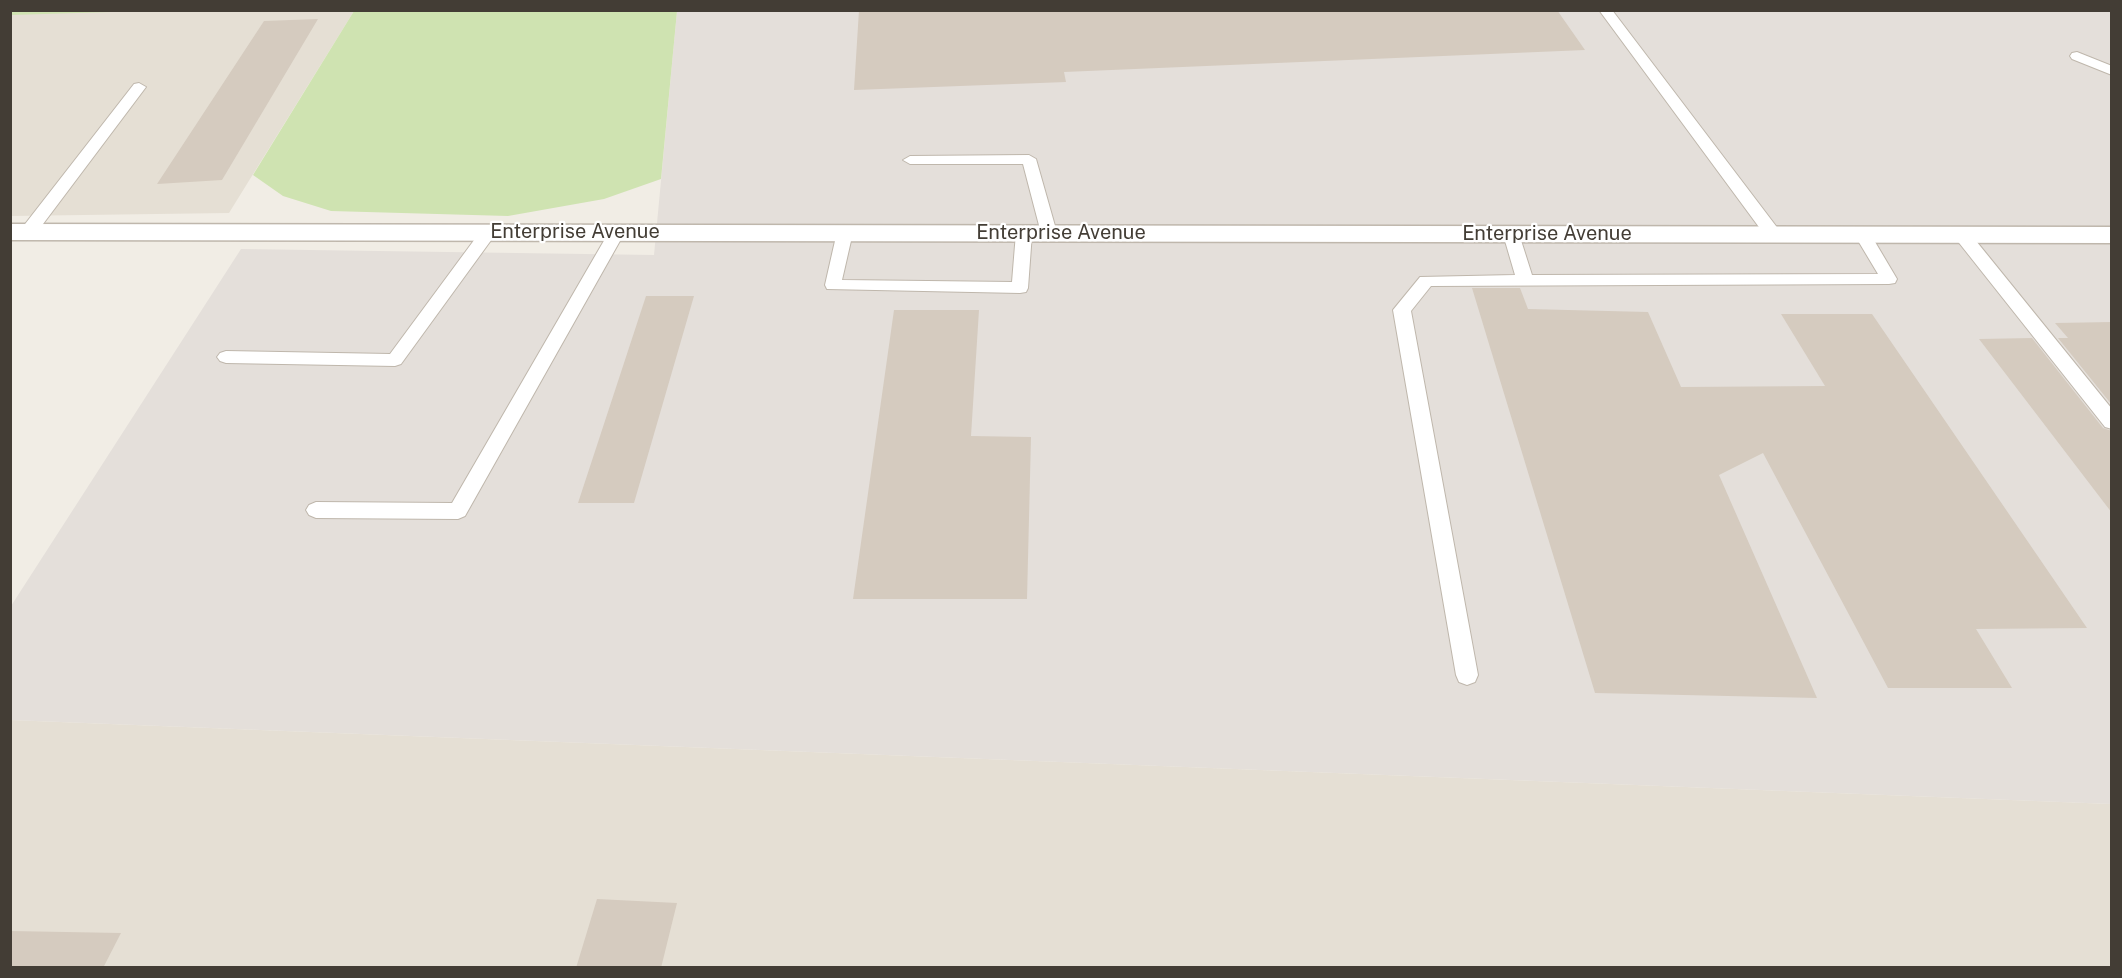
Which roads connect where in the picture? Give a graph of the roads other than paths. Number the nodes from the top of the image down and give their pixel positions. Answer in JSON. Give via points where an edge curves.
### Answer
{"nodes":[{"id":1,"x":1605,"y":10,"type":"edge"},
{"id":2,"x":2077,"y":56,"type":"dead end"},
{"id":3,"x":2112,"y":71,"type":"edge"},
{"id":4,"x":139,"y":87,"type":"dead end"},
{"id":5,"x":910,"y":160,"type":"dead end"},
{"id":6,"x":489,"y":231,"type":"junction"},
{"id":7,"x":19,"y":232,"type":"edge"},
{"id":8,"x":617,"y":232,"type":"junction"},
{"id":9,"x":845,"y":232,"type":"junction"},
{"id":10,"x":1036,"y":233,"type":"junction"},
{"id":11,"x":1510,"y":234,"type":"junction"},
{"id":12,"x":1773,"y":234,"type":"junction"},
{"id":13,"x":1862,"y":234,"type":"junction"},
{"id":14,"x":1962,"y":235,"type":"junction"},
{"id":15,"x":2112,"y":235,"type":"edge"},
{"id":16,"x":1526,"y":280,"type":"junction"},
{"id":17,"x":226,"y":357,"type":"dead end"},
{"id":18,"x":2112,"y":422,"type":"edge"},
{"id":19,"x":316,"y":510,"type":"dead end"},
{"id":20,"x":1467,"y":675,"type":"dead end"}],
"edges":[{"from":1,"to":12,"type":"lane"},
{"from":2,"to":3,"type":"lane"},
{"from":4,"to":7,"type":"lane"},
{"from":5,"to":10,"type":"lane","via":[[1029,159]]},
{"from":6,"to":7,"type":"street","name":"Enterprise Avenue"},
{"from":6,"to":8,"type":"street","name":"Enterprise Avenue"},
{"from":6,"to":17,"type":"lane","via":[[395,360]]},
{"from":8,"to":9,"type":"street","name":"Enterprise Avenue"},
{"from":8,"to":19,"type":"lane","via":[[458,511]]},
{"from":9,"to":10,"type":"street","name":"Enterprise Avenue"},
{"from":9,"to":10,"type":"lane","via":[[833,285],[1020,288]]},
{"from":10,"to":11,"type":"street","name":"Enterprise Avenue"},
{"from":11,"to":12,"type":"street","name":"Enterprise Avenue"},
{"from":11,"to":16,"type":"lane"},
{"from":12,"to":13,"type":"street","name":"Enterprise Avenue"},
{"from":13,"to":14,"type":"street","name":"Enterprise Avenue"},
{"from":13,"to":16,"type":"lane","via":[[1889,279]]},
{"from":14,"to":15,"type":"street","name":"Enterprise Avenue"},
{"from":14,"to":18,"type":"lane"},
{"from":16,"to":20,"type":"lane","via":[[1426,281],[1402,310]]}]}
